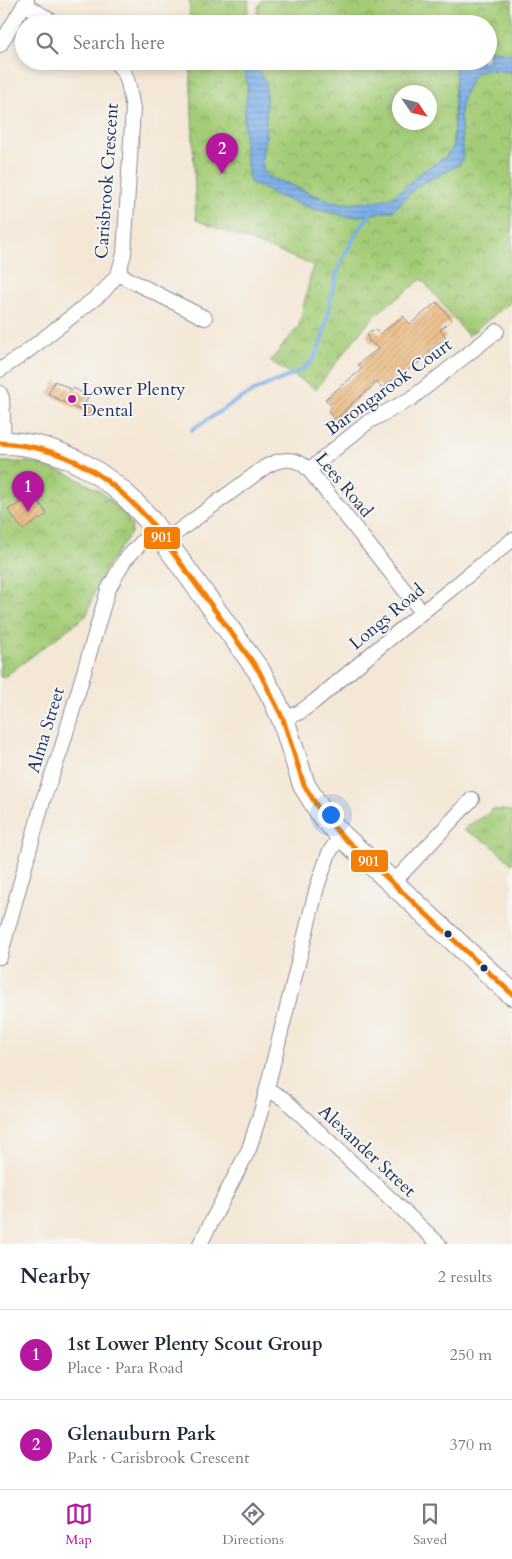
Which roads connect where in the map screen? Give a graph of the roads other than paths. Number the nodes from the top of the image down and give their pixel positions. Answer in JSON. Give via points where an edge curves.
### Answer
{"nodes":[{"id":1,"x":25,"y":2,"type":"edge"},
{"id":2,"x":17,"y":15,"type":"edge"},
{"id":3,"x":44,"y":15,"type":"edge"},
{"id":4,"x":15,"y":19,"type":"edge"},
{"id":5,"x":0,"y":45,"type":"edge"},
{"id":6,"x":122,"y":70,"type":"edge"},
{"id":7,"x":118,"y":274,"type":"junction"},
{"id":8,"x":205,"y":318,"type":"dead end"},
{"id":9,"x":490,"y":331,"type":"dead end"},
{"id":10,"x":0,"y":370,"type":"edge"},
{"id":11,"x":0,"y":392,"type":"edge"},
{"id":12,"x":2,"y":443,"type":"edge"},
{"id":13,"x":309,"y":470,"type":"junction"},
{"id":14,"x":160,"y":534,"type":"junction"},
{"id":15,"x":511,"y":544,"type":"edge"},
{"id":16,"x":422,"y":612,"type":"junction"},
{"id":17,"x":283,"y":719,"type":"junction"},
{"id":18,"x":472,"y":799,"type":"dead end"},
{"id":19,"x":337,"y":830,"type":"junction"},
{"id":20,"x":393,"y":883,"type":"junction"},
{"id":21,"x":0,"y":957,"type":"edge"},
{"id":22,"x":512,"y":994,"type":"edge"},
{"id":23,"x":267,"y":1089,"type":"junction"},
{"id":24,"x":200,"y":1244,"type":"edge"},
{"id":25,"x":439,"y":1244,"type":"edge"}],
"edges":[{"from":1,"to":2,"type":"street"},
{"from":1,"to":3,"type":"street"},
{"from":4,"to":5,"type":"street"},
{"from":6,"to":7,"type":"street","name":"Carisbrook Crescent","via":[[128,82],[133,109],[126,244]]},
{"from":7,"to":8,"type":"street"},
{"from":7,"to":10,"type":"street","name":"Carisbrook Crescent","via":[[94,300]]},
{"from":9,"to":13,"type":"street","name":"Barongarook Court","via":[[412,398],[368,422]]},
{"from":11,"to":12,"type":"street"},
{"from":12,"to":14,"type":"main road","via":[[49,451],[91,468],[124,493]]},
{"from":13,"to":14,"type":"street","name":"Lees Road","via":[[294,460],[273,463]]},
{"from":13,"to":16,"type":"street","name":"Lees Road"},
{"from":14,"to":17,"type":"main road","via":[[250,657]]},
{"from":14,"to":21,"type":"street","name":"Alma Street","via":[[124,561],[105,597],[61,750],[44,797]]},
{"from":15,"to":16,"type":"street","name":"Longs Road"},
{"from":16,"to":17,"type":"street","name":"Longs Road","via":[[315,701]]},
{"from":17,"to":19,"type":"main road","via":[[304,784],[322,814]]},
{"from":18,"to":20,"type":"street"},
{"from":19,"to":20,"type":"main road"},
{"from":19,"to":23,"type":"street","via":[[317,887]]},
{"from":20,"to":22,"type":"main road"},
{"from":23,"to":24,"type":"street","via":[[249,1149]]},
{"from":23,"to":25,"type":"street","name":"Alexander Street","via":[[284,1098]]}]}
